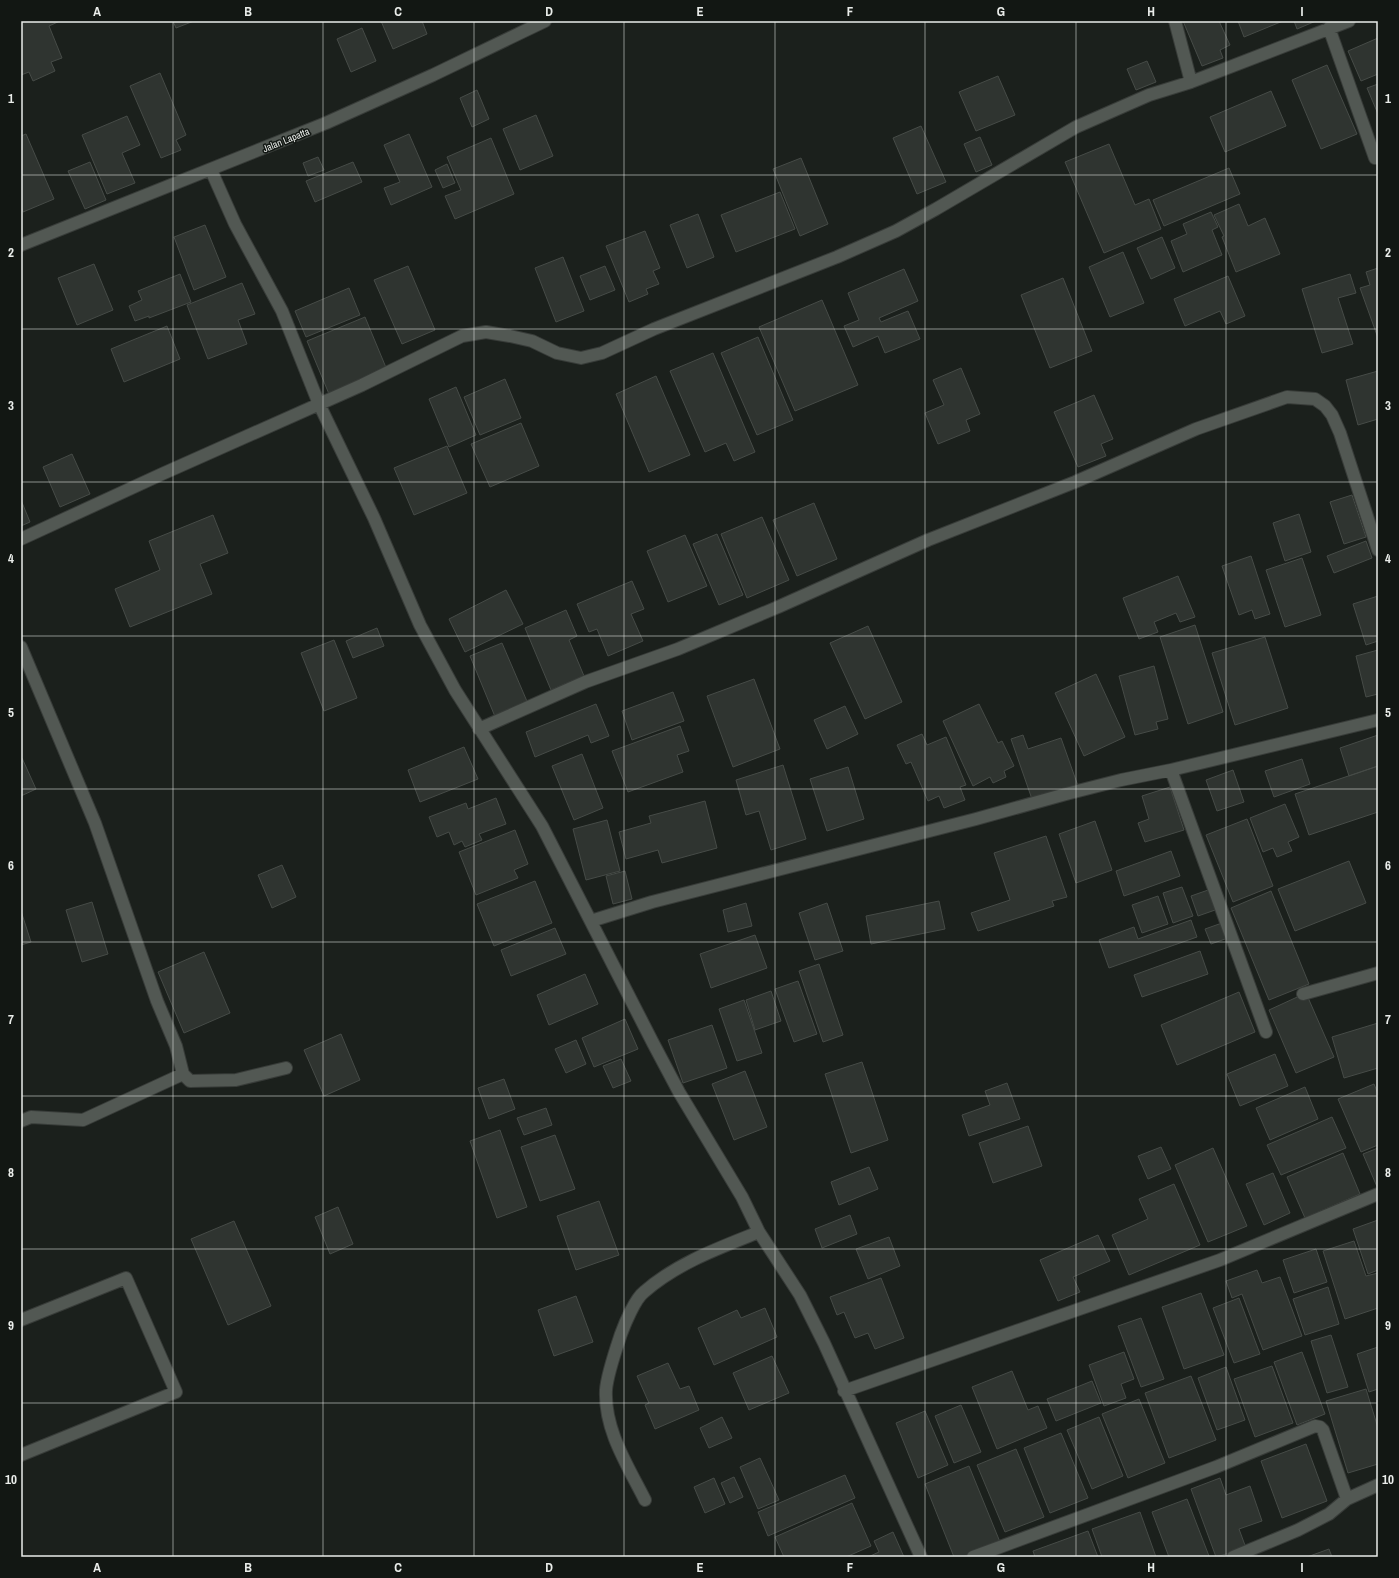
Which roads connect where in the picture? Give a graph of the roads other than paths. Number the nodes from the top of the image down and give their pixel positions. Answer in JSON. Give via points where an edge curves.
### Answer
{"nodes":[{"id":1,"x":545,"y":21,"type":"edge"},
{"id":2,"x":1175,"y":21,"type":"edge"},
{"id":3,"x":1349,"y":21,"type":"edge"},
{"id":4,"x":1329,"y":28,"type":"junction"},
{"id":5,"x":1191,"y":82,"type":"junction"},
{"id":6,"x":1375,"y":158,"type":"dead end"},
{"id":7,"x":211,"y":170,"type":"junction"},
{"id":8,"x":21,"y":245,"type":"edge"},
{"id":9,"x":319,"y":404,"type":"junction"},
{"id":10,"x":21,"y":539,"type":"edge"},
{"id":11,"x":1378,"y":550,"type":"edge"},
{"id":12,"x":21,"y":647,"type":"edge"},
{"id":13,"x":1378,"y":720,"type":"edge"},
{"id":14,"x":479,"y":729,"type":"junction"},
{"id":15,"x":1171,"y":770,"type":"junction"},
{"id":16,"x":591,"y":921,"type":"junction"},
{"id":17,"x":1378,"y":973,"type":"edge"},
{"id":18,"x":1303,"y":994,"type":"dead end"},
{"id":19,"x":1266,"y":1032,"type":"dead end"},
{"id":20,"x":286,"y":1068,"type":"dead end"},
{"id":21,"x":183,"y":1074,"type":"junction"},
{"id":22,"x":21,"y":1121,"type":"edge"},
{"id":23,"x":1378,"y":1194,"type":"edge"},
{"id":24,"x":759,"y":1232,"type":"junction"},
{"id":25,"x":21,"y":1320,"type":"edge"},
{"id":26,"x":844,"y":1391,"type":"junction"},
{"id":27,"x":21,"y":1455,"type":"edge"},
{"id":28,"x":1378,"y":1485,"type":"edge"},
{"id":29,"x":1347,"y":1499,"type":"junction"},
{"id":30,"x":645,"y":1500,"type":"dead end"},
{"id":31,"x":921,"y":1557,"type":"edge"},
{"id":32,"x":973,"y":1557,"type":"edge"},
{"id":33,"x":1233,"y":1557,"type":"edge"}],
"edges":[{"from":1,"to":7,"type":"street","name":"Jalan Lapatta","via":[[333,120]]},
{"from":2,"to":5,"type":"street"},
{"from":3,"to":4,"type":"street"},
{"from":4,"to":5,"type":"street"},
{"from":4,"to":6,"type":"street"},
{"from":5,"to":9,"type":"street","via":[[1148,95],[1076,127],[896,231],[654,329],[602,353],[581,358],[557,353],[532,341],[510,336],[486,332],[462,336],[362,386]]},
{"from":7,"to":8,"type":"street","name":"Jalan Lapatta"},
{"from":7,"to":9,"type":"street","via":[[235,224],[282,311]]},
{"from":9,"to":10,"type":"street"},
{"from":9,"to":14,"type":"street","via":[[374,518],[420,625]]},
{"from":11,"to":14,"type":"street","via":[[1332,415],[1326,406],[1315,399],[1287,397],[1196,429],[1075,482],[928,540],[678,649],[585,682]]},
{"from":12,"to":21,"type":"street","via":[[95,824],[156,1001],[176,1046]]},
{"from":13,"to":15,"type":"street"},
{"from":14,"to":16,"type":"street","via":[[542,826]]},
{"from":15,"to":16,"type":"street","via":[[1066,794],[652,902]]},
{"from":15,"to":19,"type":"street"},
{"from":16,"to":24,"type":"street","via":[[679,1092],[742,1197]]},
{"from":17,"to":18,"type":"street"},
{"from":20,"to":21,"type":"street","via":[[236,1080],[190,1081]]},
{"from":21,"to":22,"type":"street","via":[[83,1120],[31,1117]]},
{"from":23,"to":26,"type":"street","via":[[1220,1260]]},
{"from":24,"to":26,"type":"street","via":[[800,1295]]},
{"from":24,"to":30,"type":"street","via":[[699,1257],[669,1273],[642,1293],[627,1319],[606,1388],[606,1402],[618,1447]]},
{"from":25,"to":27,"type":"street","via":[[126,1278],[176,1392]]},
{"from":26,"to":31,"type":"street"},
{"from":28,"to":29,"type":"street"},
{"from":29,"to":32,"type":"street","via":[[1323,1430],[1316,1426],[1216,1467]]},
{"from":29,"to":33,"type":"street","via":[[1329,1514],[1298,1530]]}]}
